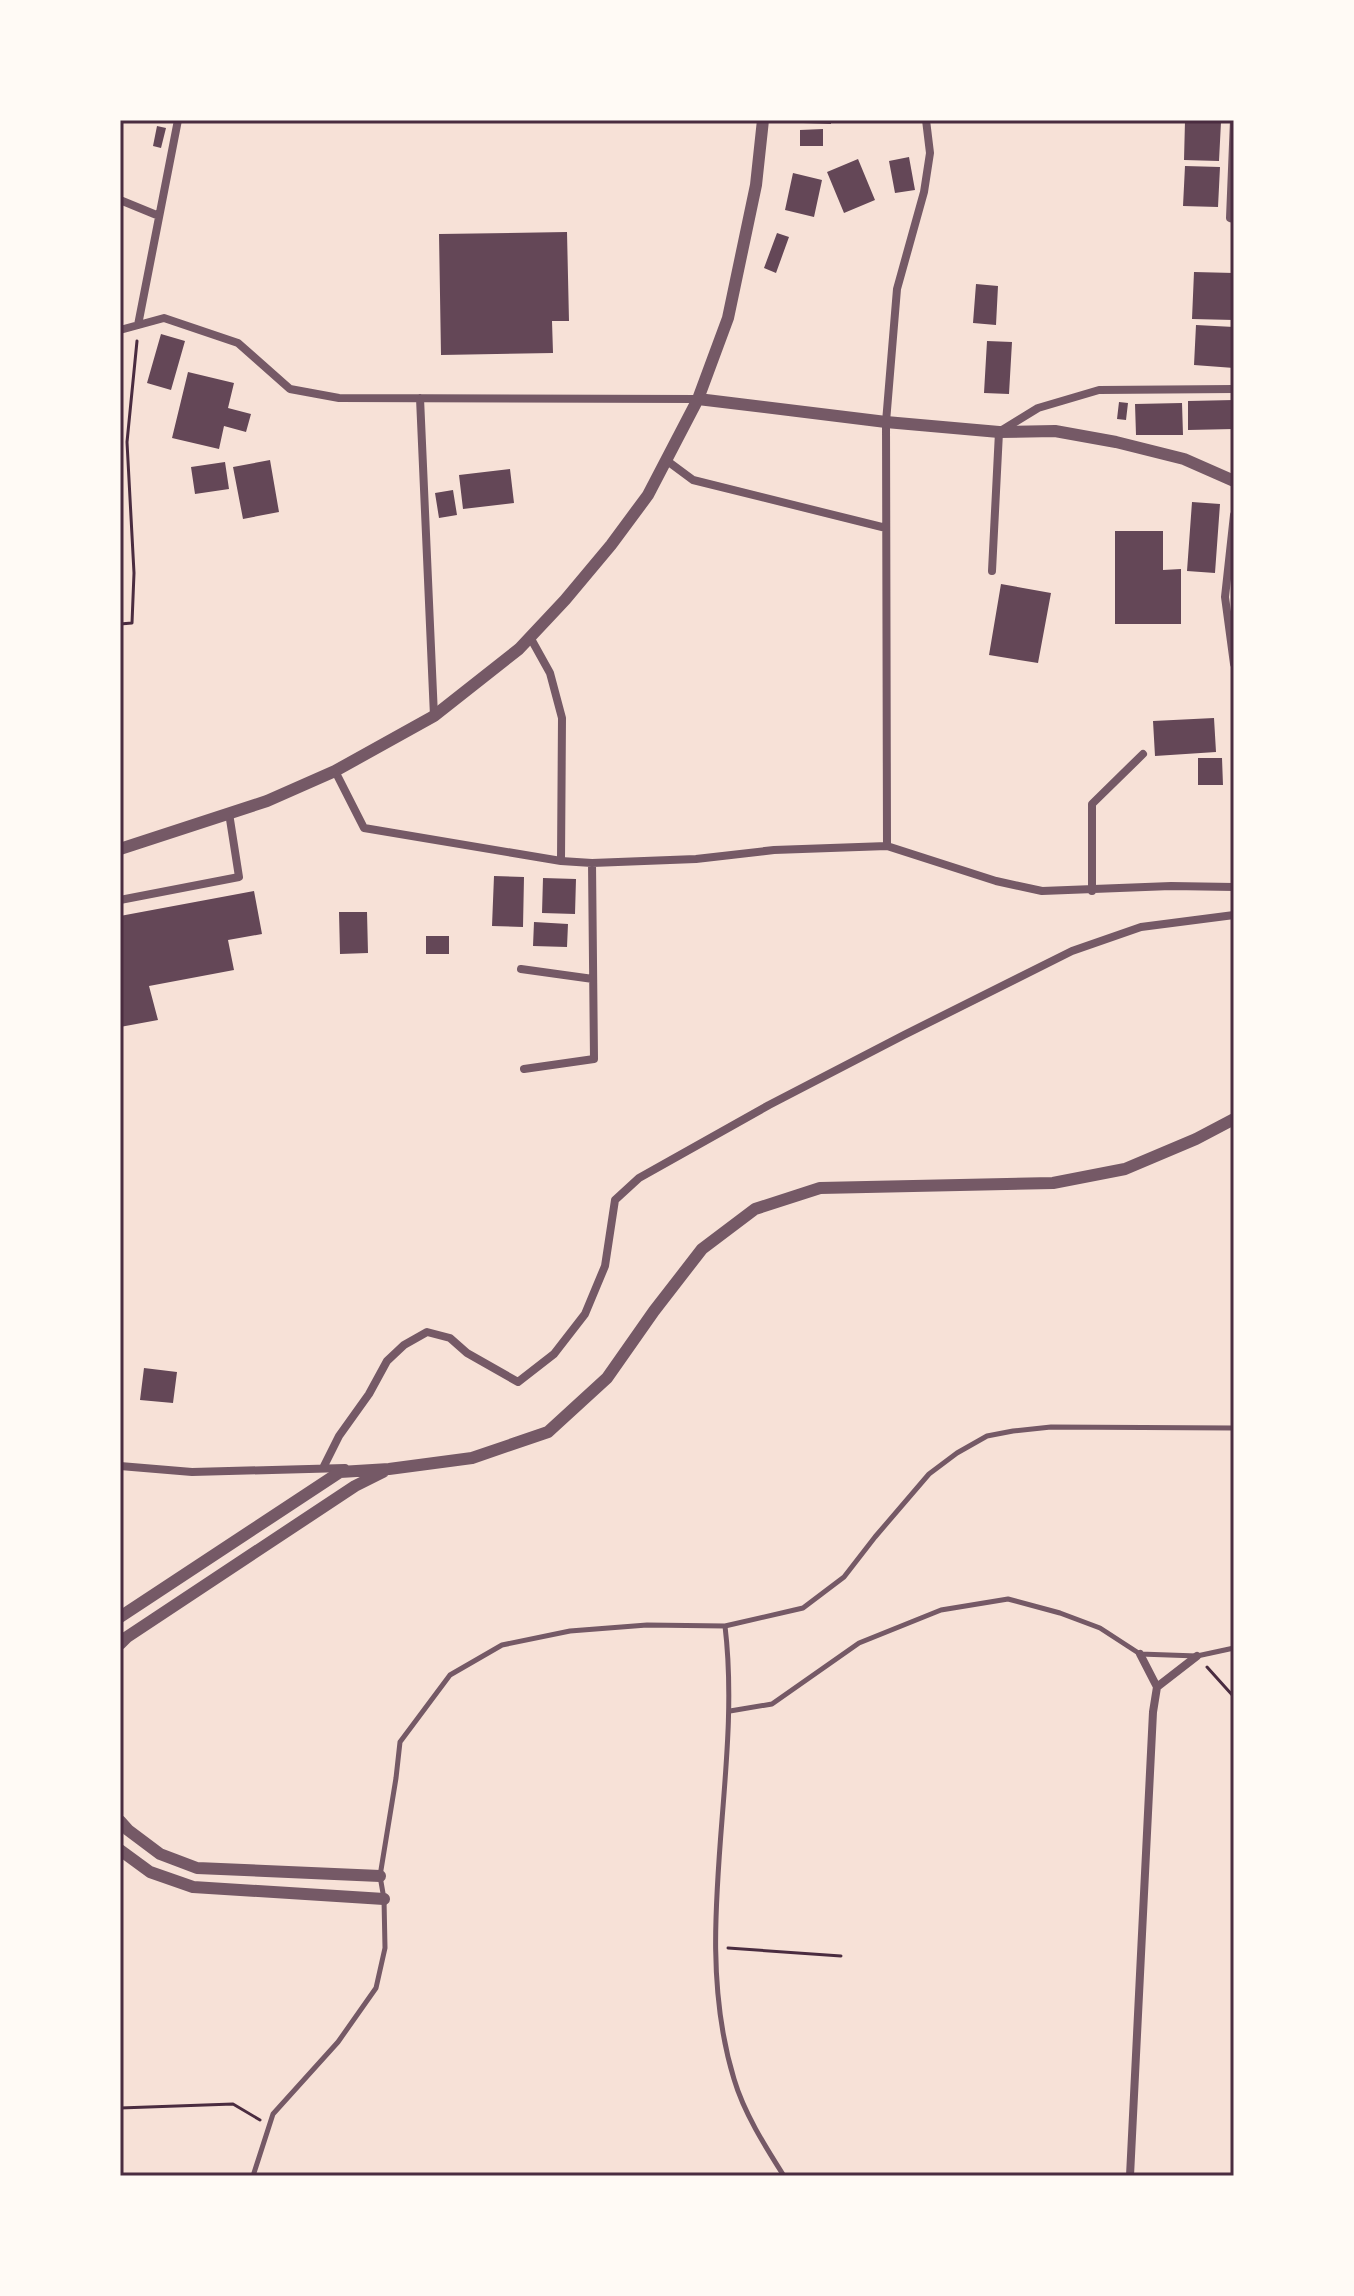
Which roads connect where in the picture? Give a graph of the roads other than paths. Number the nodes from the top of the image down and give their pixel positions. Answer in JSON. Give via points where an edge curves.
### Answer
{"nodes":[{"id":1,"x":178,"y":120,"type":"edge"},
{"id":2,"x":763,"y":120,"type":"edge"},
{"id":3,"x":926,"y":120,"type":"edge"},
{"id":4,"x":1234,"y":120,"type":"edge"},
{"id":5,"x":120,"y":200,"type":"edge"},
{"id":6,"x":159,"y":216,"type":"junction"},
{"id":7,"x":1234,"y":219,"type":"edge"},
{"id":8,"x":138,"y":325,"type":"junction"},
{"id":9,"x":120,"y":330,"type":"edge"},
{"id":10,"x":1234,"y":389,"type":"edge"},
{"id":11,"x":420,"y":398,"type":"junction"},
{"id":12,"x":698,"y":399,"type":"junction"},
{"id":13,"x":886,"y":422,"type":"junction"},
{"id":14,"x":999,"y":432,"type":"junction"},
{"id":15,"x":666,"y":460,"type":"junction"},
{"id":16,"x":1234,"y":481,"type":"edge"},
{"id":17,"x":1234,"y":515,"type":"edge"},
{"id":18,"x":886,"y":528,"type":"junction"},
{"id":19,"x":992,"y":571,"type":"dead end"},
{"id":20,"x":530,"y":637,"type":"junction"},
{"id":21,"x":1234,"y":664,"type":"edge"},
{"id":22,"x":434,"y":716,"type":"junction"},
{"id":23,"x":1143,"y":754,"type":"dead end"},
{"id":24,"x":335,"y":771,"type":"junction"},
{"id":25,"x":229,"y":813,"type":"junction"},
{"id":26,"x":887,"y":846,"type":"junction"},
{"id":27,"x":120,"y":849,"type":"edge"},
{"id":28,"x":561,"y":861,"type":"junction"},
{"id":29,"x":592,"y":863,"type":"junction"},
{"id":30,"x":1234,"y":887,"type":"edge"},
{"id":31,"x":1092,"y":891,"type":"junction"},
{"id":32,"x":120,"y":900,"type":"edge"},
{"id":33,"x":1234,"y":915,"type":"edge"},
{"id":34,"x":521,"y":969,"type":"dead end"},
{"id":35,"x":593,"y":979,"type":"junction"},
{"id":36,"x":524,"y":1069,"type":"dead end"},
{"id":37,"x":1234,"y":1119,"type":"edge"},
{"id":38,"x":1234,"y":1428,"type":"edge"},
{"id":39,"x":120,"y":1466,"type":"edge"},
{"id":40,"x":323,"y":1468,"type":"junction"},
{"id":41,"x":389,"y":1469,"type":"junction"},
{"id":42,"x":120,"y":1617,"type":"edge"},
{"id":43,"x":725,"y":1626,"type":"junction"},
{"id":44,"x":120,"y":1644,"type":"edge"},
{"id":45,"x":1234,"y":1648,"type":"edge"},
{"id":46,"x":1140,"y":1654,"type":"junction"},
{"id":47,"x":1197,"y":1656,"type":"junction"},
{"id":48,"x":1157,"y":1687,"type":"junction"},
{"id":49,"x":730,"y":1711,"type":"junction"},
{"id":50,"x":120,"y":1821,"type":"edge"},
{"id":51,"x":120,"y":1850,"type":"edge"},
{"id":52,"x":380,"y":1876,"type":"junction"},
{"id":53,"x":384,"y":1899,"type":"junction"},
{"id":54,"x":253,"y":2176,"type":"edge"},
{"id":55,"x":784,"y":2176,"type":"edge"},
{"id":56,"x":1130,"y":2176,"type":"edge"}],
"edges":[{"from":1,"to":6,"type":"street"},
{"from":2,"to":12,"type":"street","via":[[756,185],[728,318]]},
{"from":3,"to":13,"type":"street","via":[[930,153],[897,289]]},
{"from":4,"to":7,"type":"street"},
{"from":5,"to":6,"type":"street"},
{"from":6,"to":8,"type":"street"},
{"from":8,"to":9,"type":"street"},
{"from":8,"to":11,"type":"street","via":[[164,318],[238,343],[290,389],[339,398]]},
{"from":10,"to":14,"type":"street","via":[[1099,390],[1038,408]]},
{"from":11,"to":12,"type":"street"},
{"from":11,"to":22,"type":"street"},
{"from":12,"to":13,"type":"street"},
{"from":12,"to":15,"type":"street"},
{"from":13,"to":14,"type":"street"},
{"from":13,"to":18,"type":"street"},
{"from":14,"to":16,"type":"street","via":[[1055,431],[1116,442],[1184,459]]},
{"from":14,"to":19,"type":"street"},
{"from":15,"to":18,"type":"street","via":[[693,480]]},
{"from":15,"to":20,"type":"street","via":[[611,545]]},
{"from":17,"to":21,"type":"street","via":[[1225,597]]},
{"from":18,"to":26,"type":"street"},
{"from":20,"to":22,"type":"street"},
{"from":20,"to":28,"type":"street","via":[[550,673],[562,718]]},
{"from":22,"to":24,"type":"street"},
{"from":23,"to":31,"type":"street","via":[[1092,804]]},
{"from":24,"to":25,"type":"street"},
{"from":24,"to":28,"type":"street","via":[[364,828]]},
{"from":25,"to":27,"type":"street"},
{"from":25,"to":32,"type":"street","via":[[239,877]]},
{"from":26,"to":29,"type":"street"},
{"from":26,"to":31,"type":"street","via":[[996,881],[1042,891]]},
{"from":28,"to":29,"type":"street"},
{"from":29,"to":35,"type":"street"},
{"from":30,"to":31,"type":"street"},
{"from":33,"to":40,"type":"street","via":[[1141,927],[1072,951],[639,1178],[615,1200],[605,1266],[585,1314],[554,1354],[518,1382],[450,1338],[427,1332],[387,1361]]},
{"from":34,"to":35,"type":"street"},
{"from":35,"to":36,"type":"street","via":[[594,1059]]},
{"from":37,"to":41,"type":"street","via":[[1125,1169],[1053,1183],[820,1188],[755,1209],[702,1249],[607,1378],[548,1432],[472,1458]]},
{"from":38,"to":43,"type":"lane","via":[[1051,1427],[987,1436],[929,1474],[844,1577],[803,1608]]},
{"from":39,"to":40,"type":"street","via":[[192,1472]]},
{"from":40,"to":41,"type":"street"},
{"from":41,"to":42,"type":"street","via":[[340,1472]]},
{"from":41,"to":44,"type":"street","via":[[355,1486]]},
{"from":43,"to":49,"type":"lane"},
{"from":43,"to":52,"type":"lane","via":[[570,1631],[502,1645],[450,1675],[400,1742]]},
{"from":45,"to":47,"type":"lane"},
{"from":46,"to":47,"type":"lane"},
{"from":46,"to":48,"type":"street"},
{"from":46,"to":49,"type":"lane","via":[[1100,1628],[1008,1599],[941,1610],[859,1643],[772,1704]]},
{"from":47,"to":48,"type":"street"},
{"from":48,"to":56,"type":"street"},
{"from":49,"to":55,"type":"lane","via":[[717,1982],[734,2081]]},
{"from":50,"to":52,"type":"street","via":[[160,1854],[197,1868]]},
{"from":51,"to":53,"type":"street","via":[[150,1872],[193,1887]]},
{"from":52,"to":53,"type":"lane"},
{"from":53,"to":54,"type":"lane","via":[[385,1948],[376,1988],[338,2042],[273,2114]]}]}
